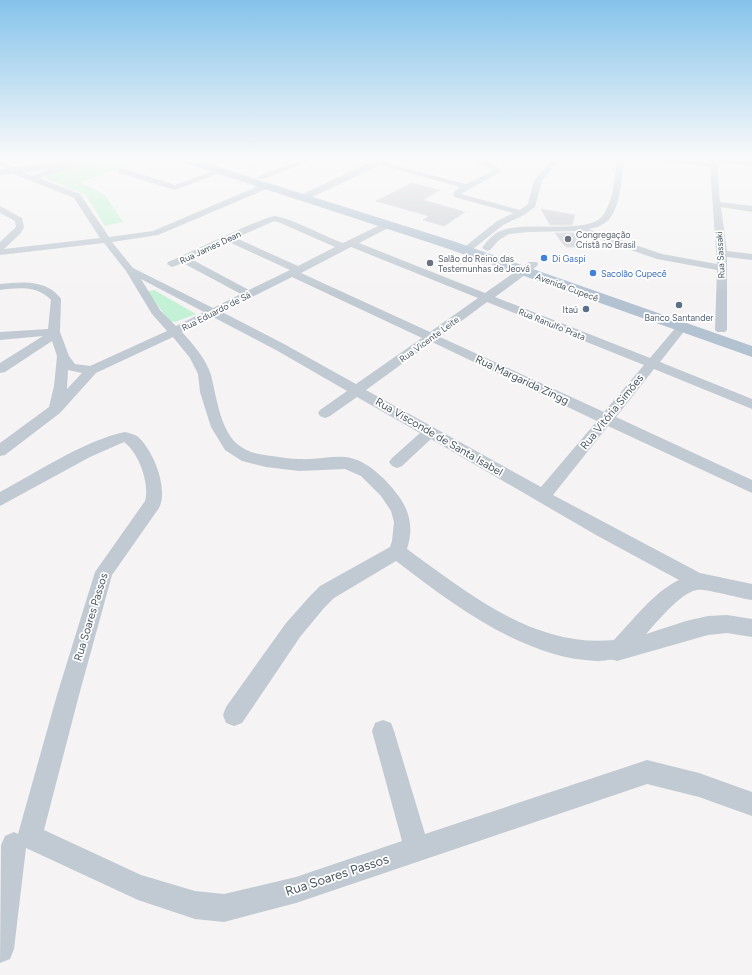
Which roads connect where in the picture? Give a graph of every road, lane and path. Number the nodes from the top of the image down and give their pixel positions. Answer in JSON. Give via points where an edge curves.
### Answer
{"nodes":[{"id":1,"x":81,"y":202,"type":"edge"},
{"id":2,"x":220,"y":202,"type":"edge"},
{"id":3,"x":325,"y":202,"type":"edge"},
{"id":4,"x":329,"y":202,"type":"edge"},
{"id":5,"x":480,"y":202,"type":"edge"},
{"id":6,"x":533,"y":202,"type":"edge"},
{"id":7,"x":612,"y":202,"type":"edge"},
{"id":8,"x":716,"y":204,"type":"joint"},
{"id":9,"x":752,"y":208,"type":"edge"},
{"id":10,"x":0,"y":209,"type":"edge"},
{"id":11,"x":518,"y":214,"type":"junction"},
{"id":12,"x":269,"y":220,"type":"joint"},
{"id":13,"x":156,"y":221,"type":"dead end"},
{"id":14,"x":387,"y":225,"type":"junction"},
{"id":15,"x":528,"y":225,"type":"junction"},
{"id":16,"x":170,"y":227,"type":"junction"},
{"id":17,"x":495,"y":227,"type":"junction"},
{"id":18,"x":576,"y":228,"type":"junction"},
{"id":19,"x":540,"y":229,"type":"junction"},
{"id":20,"x":520,"y":230,"type":"junction"},
{"id":21,"x":506,"y":232,"type":"junction"},
{"id":22,"x":228,"y":238,"type":"junction"},
{"id":23,"x":106,"y":240,"type":"junction"},
{"id":24,"x":347,"y":245,"type":"junction"},
{"id":25,"x":0,"y":247,"type":"edge"},
{"id":26,"x":476,"y":247,"type":"junction"},
{"id":27,"x":0,"y":252,"type":"edge"},
{"id":28,"x":722,"y":253,"type":"junction"},
{"id":29,"x":752,"y":257,"type":"edge"},
{"id":30,"x":184,"y":259,"type":"junction"},
{"id":31,"x":172,"y":264,"type":"dead end"},
{"id":32,"x":528,"y":268,"type":"junction"},
{"id":33,"x":722,"y":268,"type":"junction"},
{"id":34,"x":130,"y":270,"type":"junction"},
{"id":35,"x":296,"y":271,"type":"junction"},
{"id":36,"x":0,"y":287,"type":"edge"},
{"id":37,"x":249,"y":294,"type":"junction"},
{"id":38,"x":487,"y":297,"type":"junction"},
{"id":39,"x":212,"y":312,"type":"junction"},
{"id":40,"x":682,"y":327,"type":"junction"},
{"id":41,"x":721,"y":330,"type":"junction"},
{"id":42,"x":174,"y":332,"type":"junction"},
{"id":43,"x":55,"y":333,"type":"junction"},
{"id":44,"x":0,"y":336,"type":"edge"},
{"id":45,"x":431,"y":338,"type":"junction"},
{"id":46,"x":752,"y":340,"type":"edge"},
{"id":47,"x":752,"y":352,"type":"edge"},
{"id":48,"x":62,"y":356,"type":"junction"},
{"id":49,"x":651,"y":364,"type":"junction"},
{"id":50,"x":0,"y":369,"type":"edge"},
{"id":51,"x":91,"y":370,"type":"junction"},
{"id":52,"x":358,"y":390,"type":"junction"},
{"id":53,"x":752,"y":404,"type":"edge"},
{"id":54,"x":55,"y":410,"type":"junction"},
{"id":55,"x":325,"y":413,"type":"dead end"},
{"id":56,"x":607,"y":420,"type":"junction"},
{"id":57,"x":429,"y":433,"type":"junction"},
{"id":58,"x":0,"y":451,"type":"edge"},
{"id":59,"x":397,"y":462,"type":"dead end"},
{"id":60,"x":752,"y":487,"type":"edge"},
{"id":61,"x":543,"y":496,"type":"junction"},
{"id":62,"x":0,"y":500,"type":"edge"},
{"id":63,"x":397,"y":552,"type":"junction"},
{"id":64,"x":697,"y":581,"type":"junction"},
{"id":65,"x":752,"y":592,"type":"edge"},
{"id":66,"x":752,"y":628,"type":"edge"},
{"id":67,"x":617,"y":651,"type":"junction"},
{"id":68,"x":234,"y":715,"type":"dead end"},
{"id":69,"x":382,"y":731,"type":"dead end"},
{"id":70,"x":752,"y":804,"type":"edge"},
{"id":71,"x":15,"y":844,"type":"edge"},
{"id":72,"x":417,"y":849,"type":"junction"},
{"id":73,"x":0,"y":949,"type":"edge"}],
"edges":[{"from":1,"to":23,"type":"street"},
{"from":2,"to":16,"type":"street"},
{"from":3,"to":14,"type":"main road","name":"Avenida Cupecê"},
{"from":4,"to":26,"type":"main road","name":"Avenida Cupecê"},
{"from":5,"to":11,"type":"street"},
{"from":6,"to":11,"type":"street"},
{"from":7,"to":18,"type":"street","via":[[607,217],[593,225]]},
{"from":8,"to":9,"type":"street"},
{"from":8,"to":28,"type":"street","name":"Rua Sassaki"},
{"from":10,"to":25,"type":"street","via":[[19,220],[20,227]]},
{"from":11,"to":15,"type":"street"},
{"from":11,"to":17,"type":"street"},
{"from":12,"to":22,"type":"street","name":"Rua James Dean"},
{"from":12,"to":24,"type":"street","name":"Rua Ranulfo Prata","via":[[275,218]]},
{"from":13,"to":16,"type":"street"},
{"from":14,"to":24,"type":"street","name":"Rua Eduardo de Sá"},
{"from":14,"to":26,"type":"main road","name":"Avenida Cupecê"},
{"from":15,"to":19,"type":"street"},
{"from":15,"to":20,"type":"street"},
{"from":16,"to":23,"type":"street","via":[[145,235]]},
{"from":17,"to":21,"type":"street"},
{"from":17,"to":26,"type":"street"},
{"from":18,"to":19,"type":"street"},
{"from":18,"to":33,"type":"street","via":[[660,257]]},
{"from":19,"to":20,"type":"street"},
{"from":20,"to":21,"type":"street"},
{"from":21,"to":26,"type":"street"},
{"from":22,"to":30,"type":"street","name":"Rua James Dean"},
{"from":22,"to":35,"type":"street","name":"Rua Margarida Zingg"},
{"from":23,"to":27,"type":"street"},
{"from":23,"to":34,"type":"street"},
{"from":24,"to":35,"type":"street","name":"Rua Eduardo de Sá"},
{"from":24,"to":38,"type":"street","name":"Rua Ranulfo Prata"},
{"from":26,"to":32,"type":"main road","name":"Avenida Cupecê"},
{"from":26,"to":32,"type":"main road","name":"Avenida Cupecê"},
{"from":28,"to":29,"type":"street"},
{"from":28,"to":33,"type":"street","name":"Rua Sassaki"},
{"from":30,"to":31,"type":"street","name":"Rua James Dean"},
{"from":30,"to":37,"type":"street"},
{"from":32,"to":38,"type":"street","name":"Rua Vicente Leite"},
{"from":32,"to":40,"type":"main road","name":"Avenida Cupecê"},
{"from":32,"to":41,"type":"main road","name":"Avenida Cupecê"},
{"from":33,"to":41,"type":"street","name":"Rua Sassaki"},
{"from":34,"to":39,"type":"street","name":"Rua Visconde de Santa Isabel"},
{"from":34,"to":42,"type":"street","via":[[156,312]]},
{"from":35,"to":37,"type":"street","name":"Rua Eduardo de Sá"},
{"from":35,"to":45,"type":"street","name":"Rua Margarida Zingg"},
{"from":36,"to":43,"type":"street","via":[[32,286],[53,295],[56,299]]},
{"from":37,"to":39,"type":"street","name":"Rua Eduardo de Sá"},
{"from":38,"to":45,"type":"street","name":"Rua Vicente Leite"},
{"from":38,"to":49,"type":"street","name":"Rua Ranulfo Prata"},
{"from":39,"to":42,"type":"street","name":"Rua Eduardo de Sá"},
{"from":39,"to":52,"type":"street","name":"Rua Visconde de Santa Isabel"},
{"from":40,"to":47,"type":"main road","name":"Avenida Cupecê"},
{"from":40,"to":49,"type":"street","name":"Rua Vitória Simões"},
{"from":41,"to":46,"type":"main road","name":"Avenida Cupecê"},
{"from":42,"to":51,"type":"street","name":"Rua Eduardo de Sá"},
{"from":42,"to":63,"type":"street","via":[[201,366],[218,427],[230,446],[241,454],[259,460],[295,465],[346,462],[367,472],[387,492],[399,510],[402,522],[401,541]]},
{"from":43,"to":44,"type":"street"},
{"from":43,"to":48,"type":"street"},
{"from":43,"to":50,"type":"street"},
{"from":45,"to":52,"type":"street","name":"Rua Vicente Leite"},
{"from":45,"to":56,"type":"street","name":"Rua Margarida Zingg"},
{"from":48,"to":51,"type":"street","via":[[71,367]]},
{"from":48,"to":54,"type":"street","via":[[61,386]]},
{"from":49,"to":53,"type":"street","name":"Rua Ranulfo Prata"},
{"from":49,"to":56,"type":"street","name":"Rua Vitória Simões"},
{"from":51,"to":54,"type":"street","name":"Rua Eduardo de Sá"},
{"from":52,"to":55,"type":"street","name":"Rua Vicente Leite"},
{"from":52,"to":57,"type":"street","name":"Rua Visconde de Santa Isabel"},
{"from":54,"to":58,"type":"street","name":"Rua Eduardo de Sá"},
{"from":56,"to":60,"type":"street","name":"Rua Margarida Zingg"},
{"from":56,"to":61,"type":"street","name":"Rua Vitória Simões"},
{"from":57,"to":59,"type":"street"},
{"from":57,"to":61,"type":"street","name":"Rua Visconde de Santa Isabel"},
{"from":61,"to":64,"type":"street","name":"Rua Visconde de Santa Isabel"},
{"from":62,"to":71,"type":"street","name":"Rua Soares Passos","via":[[94,449],[124,437],[133,441],[145,460],[156,491],[153,503],[104,572],[68,695]]},
{"from":63,"to":67,"type":"street","via":[[468,604],[517,632],[556,646]]},
{"from":63,"to":68,"type":"street","via":[[328,592],[317,602],[293,630]]},
{"from":64,"to":65,"type":"street","name":"Rua Visconde de Santa Isabel"},
{"from":64,"to":67,"type":"street","via":[[679,589]]},
{"from":66,"to":67,"type":"street","via":[[732,624],[705,625]]},
{"from":69,"to":72,"type":"street"},
{"from":70,"to":72,"type":"street","name":"Rua Soares Passos","via":[[647,772]]},
{"from":71,"to":72,"type":"street","name":"Rua Soares Passos","via":[[72,855],[138,887],[195,905],[224,908],[296,890]]},
{"from":71,"to":73,"type":"street","name":"Rua Soares Passos"}]}
